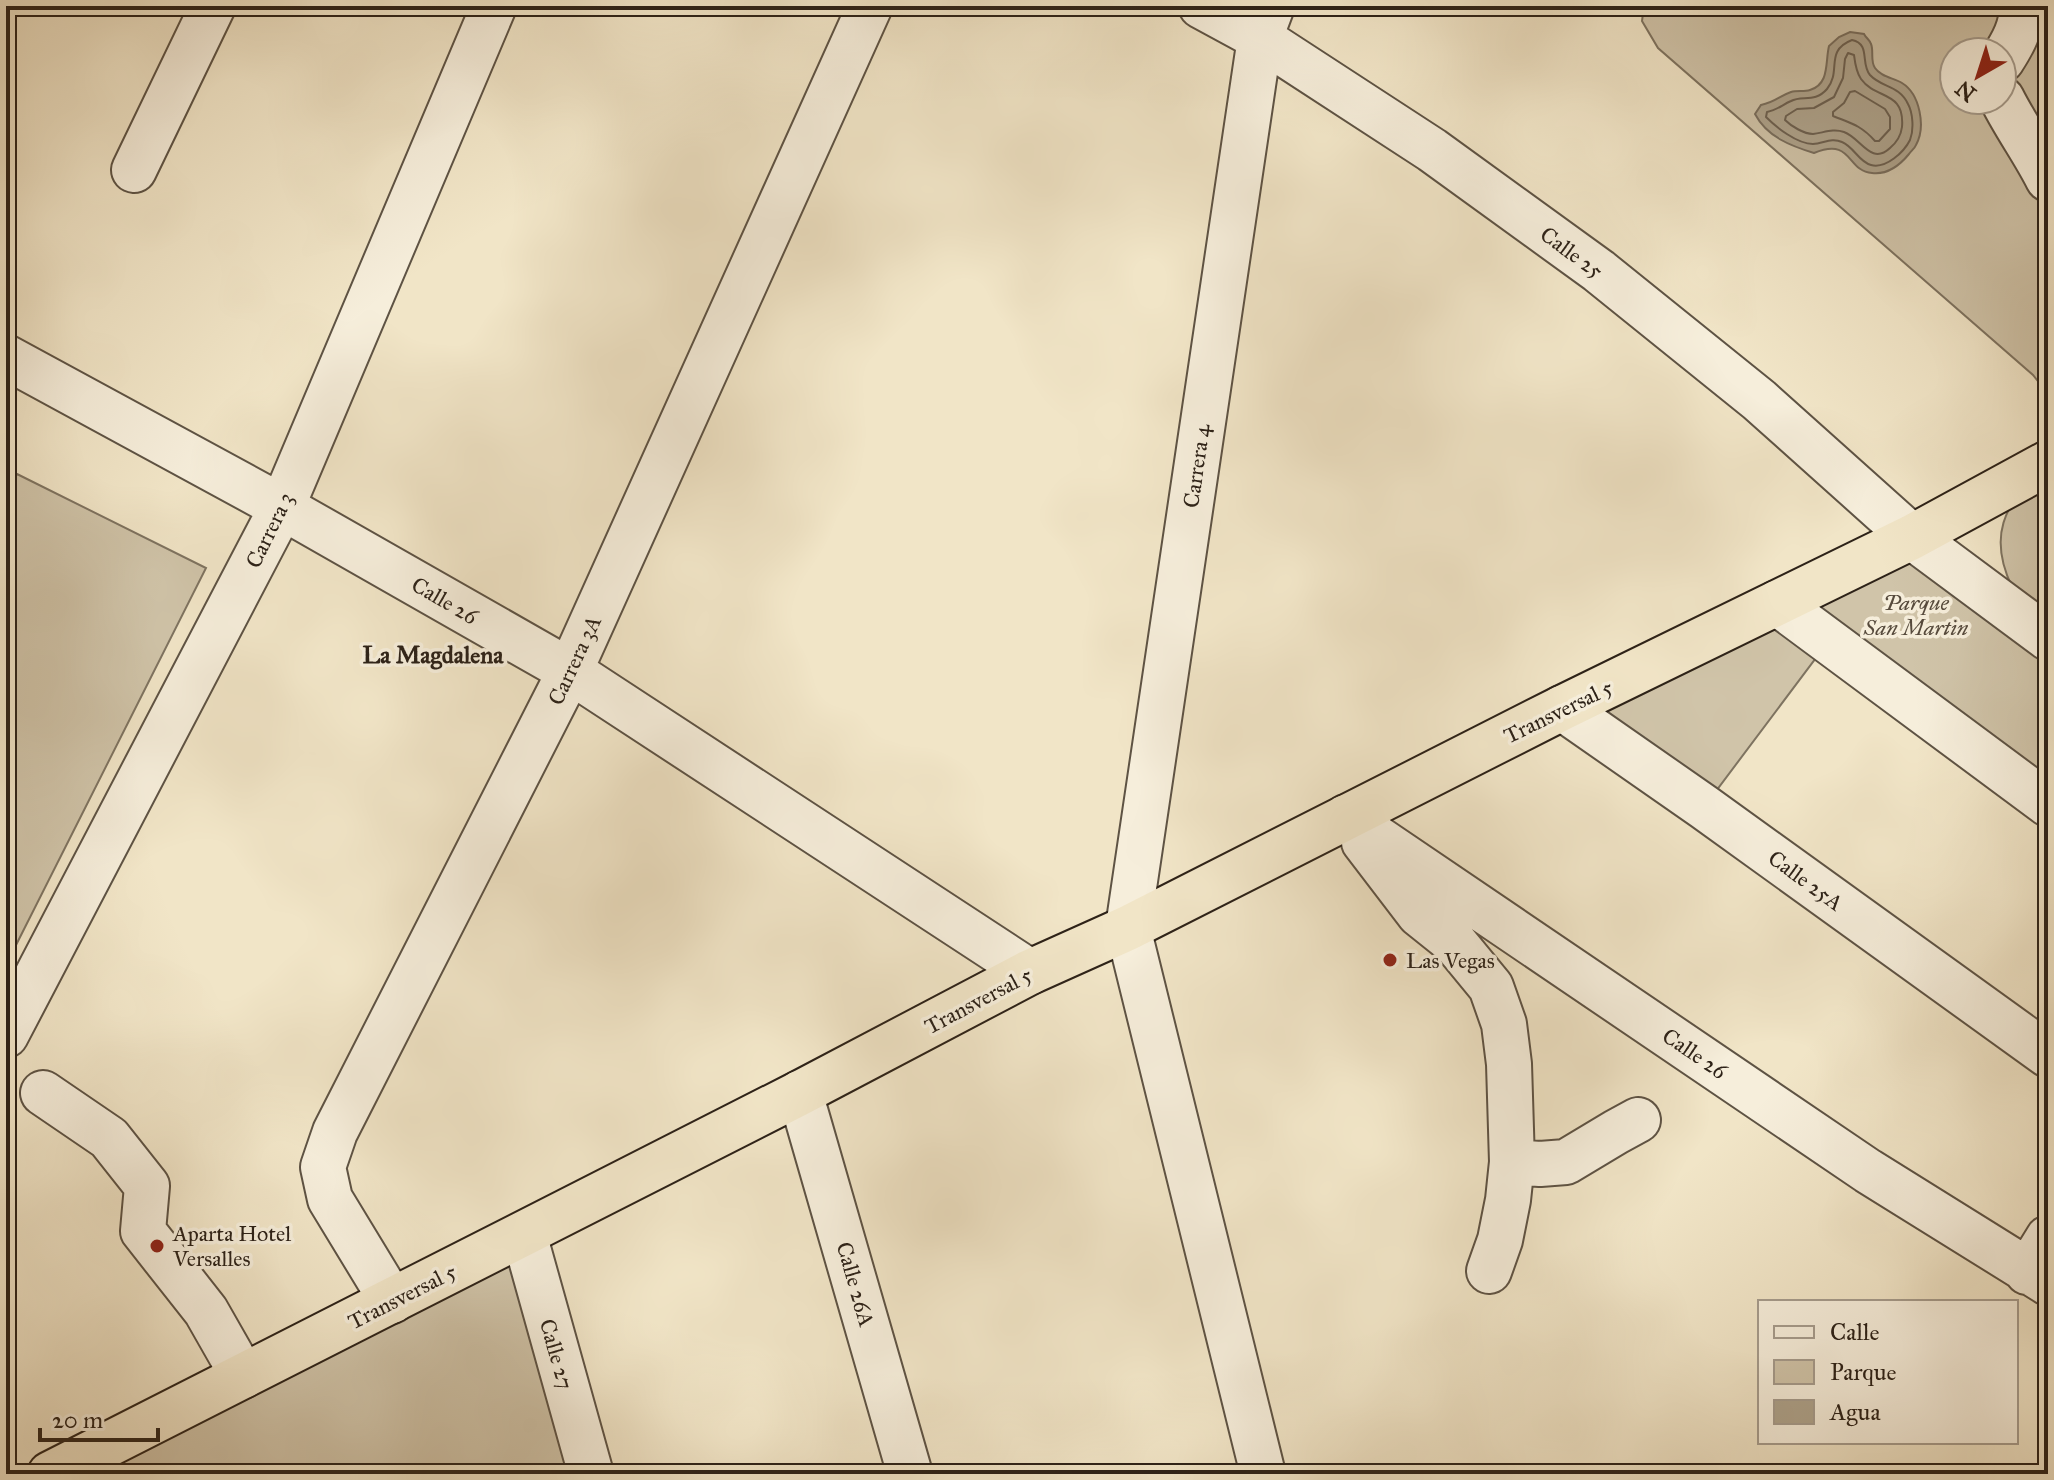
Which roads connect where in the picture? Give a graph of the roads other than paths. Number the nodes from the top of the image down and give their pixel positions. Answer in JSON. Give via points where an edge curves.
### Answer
{"nodes":[{"id":1,"x":213,"y":6,"type":"edge"},
{"id":2,"x":494,"y":6,"type":"edge"},
{"id":3,"x":870,"y":6,"type":"edge"},
{"id":4,"x":1201,"y":6,"type":"edge"},
{"id":5,"x":2022,"y":6,"type":"edge"},
{"id":6,"x":1266,"y":22,"type":"edge"},
{"id":7,"x":2016,"y":36,"type":"edge"},
{"id":8,"x":2011,"y":116,"type":"edge"},
{"id":9,"x":134,"y":170,"type":"dead end"},
{"id":10,"x":2048,"y":179,"type":"edge"},
{"id":11,"x":6,"y":357,"type":"edge"},
{"id":12,"x":2048,"y":463,"type":"edge"},
{"id":13,"x":282,"y":507,"type":"junction"},
{"id":14,"x":1912,"y":537,"type":"junction"},
{"id":15,"x":1777,"y":603,"type":"junction"},
{"id":16,"x":2048,"y":638,"type":"edge"},
{"id":17,"x":570,"y":671,"type":"junction"},
{"id":18,"x":1562,"y":708,"type":"junction"},
{"id":19,"x":2048,"y":804,"type":"edge"},
{"id":20,"x":1346,"y":817,"type":"junction"},
{"id":21,"x":1128,"y":928,"type":"junction"},
{"id":22,"x":1030,"y":972,"type":"junction"},
{"id":23,"x":6,"y":1035,"type":"edge"},
{"id":24,"x":2048,"y":1055,"type":"edge"},
{"id":25,"x":43,"y":1093,"type":"dead end"},
{"id":26,"x":800,"y":1093,"type":"junction"},
{"id":27,"x":1638,"y":1120,"type":"dead end"},
{"id":28,"x":1512,"y":1162,"type":"junction"},
{"id":29,"x":524,"y":1234,"type":"junction"},
{"id":30,"x":2041,"y":1264,"type":"edge"},
{"id":31,"x":1489,"y":1271,"type":"dead end"},
{"id":32,"x":392,"y":1301,"type":"junction"},
{"id":33,"x":243,"y":1376,"type":"junction"},
{"id":34,"x":50,"y":1474,"type":"edge"},
{"id":35,"x":591,"y":1474,"type":"edge"},
{"id":36,"x":910,"y":1474,"type":"edge"},
{"id":37,"x":1263,"y":1474,"type":"edge"}],
"edges":[{"from":1,"to":9,"type":"street"},
{"from":2,"to":13,"type":"street","name":"Carrera 3"},
{"from":3,"to":17,"type":"street","name":"Carrera 3A"},
{"from":4,"to":6,"type":"street","name":"Calle 25"},
{"from":5,"to":7,"type":"street"},
{"from":6,"to":14,"type":"street","name":"Calle 25","via":[[1599,271],[1759,400]]},
{"from":6,"to":21,"type":"street","name":"Carrera 4"},
{"from":8,"to":10,"type":"street"},
{"from":11,"to":13,"type":"street","name":"Calle 26"},
{"from":12,"to":14,"type":"highway","name":"Transversal 5"},
{"from":13,"to":17,"type":"street","name":"Calle 26"},
{"from":13,"to":23,"type":"street","name":"Carrera 3"},
{"from":14,"to":15,"type":"highway","name":"Transversal 5"},
{"from":14,"to":16,"type":"street","name":"Calle 25"},
{"from":15,"to":18,"type":"highway","name":"Transversal 5"},
{"from":15,"to":19,"type":"street"},
{"from":17,"to":22,"type":"street","name":"Calle 26"},
{"from":17,"to":32,"type":"street","name":"Carrera 3A","via":[[335,1132],[323,1167],[330,1199]]},
{"from":18,"to":20,"type":"highway","name":"Transversal 5"},
{"from":18,"to":24,"type":"street","name":"Calle 25A"},
{"from":20,"to":21,"type":"highway","name":"Transversal 5"},
{"from":20,"to":28,"type":"street","via":[[1419,914],[1454,942],[1491,987],[1508,1051]]},
{"from":20,"to":30,"type":"street","name":"Calle 26","via":[[1868,1171]]},
{"from":21,"to":22,"type":"highway","name":"Transversal 5"},
{"from":21,"to":37,"type":"street"},
{"from":22,"to":26,"type":"highway","name":"Transversal 5"},
{"from":25,"to":33,"type":"street","via":[[109,1138],[147,1186],[143,1231],[206,1311]]},
{"from":26,"to":29,"type":"highway","name":"Transversal 5"},
{"from":26,"to":36,"type":"street","name":"Calle 26A"},
{"from":27,"to":28,"type":"street","via":[[1566,1162]]},
{"from":28,"to":31,"type":"street","via":[[1506,1213]]},
{"from":29,"to":32,"type":"highway","name":"Transversal 5"},
{"from":29,"to":35,"type":"street","name":"Calle 27"},
{"from":32,"to":33,"type":"highway","name":"Transversal 5"},
{"from":33,"to":34,"type":"highway","name":"Transversal 5"}]}
